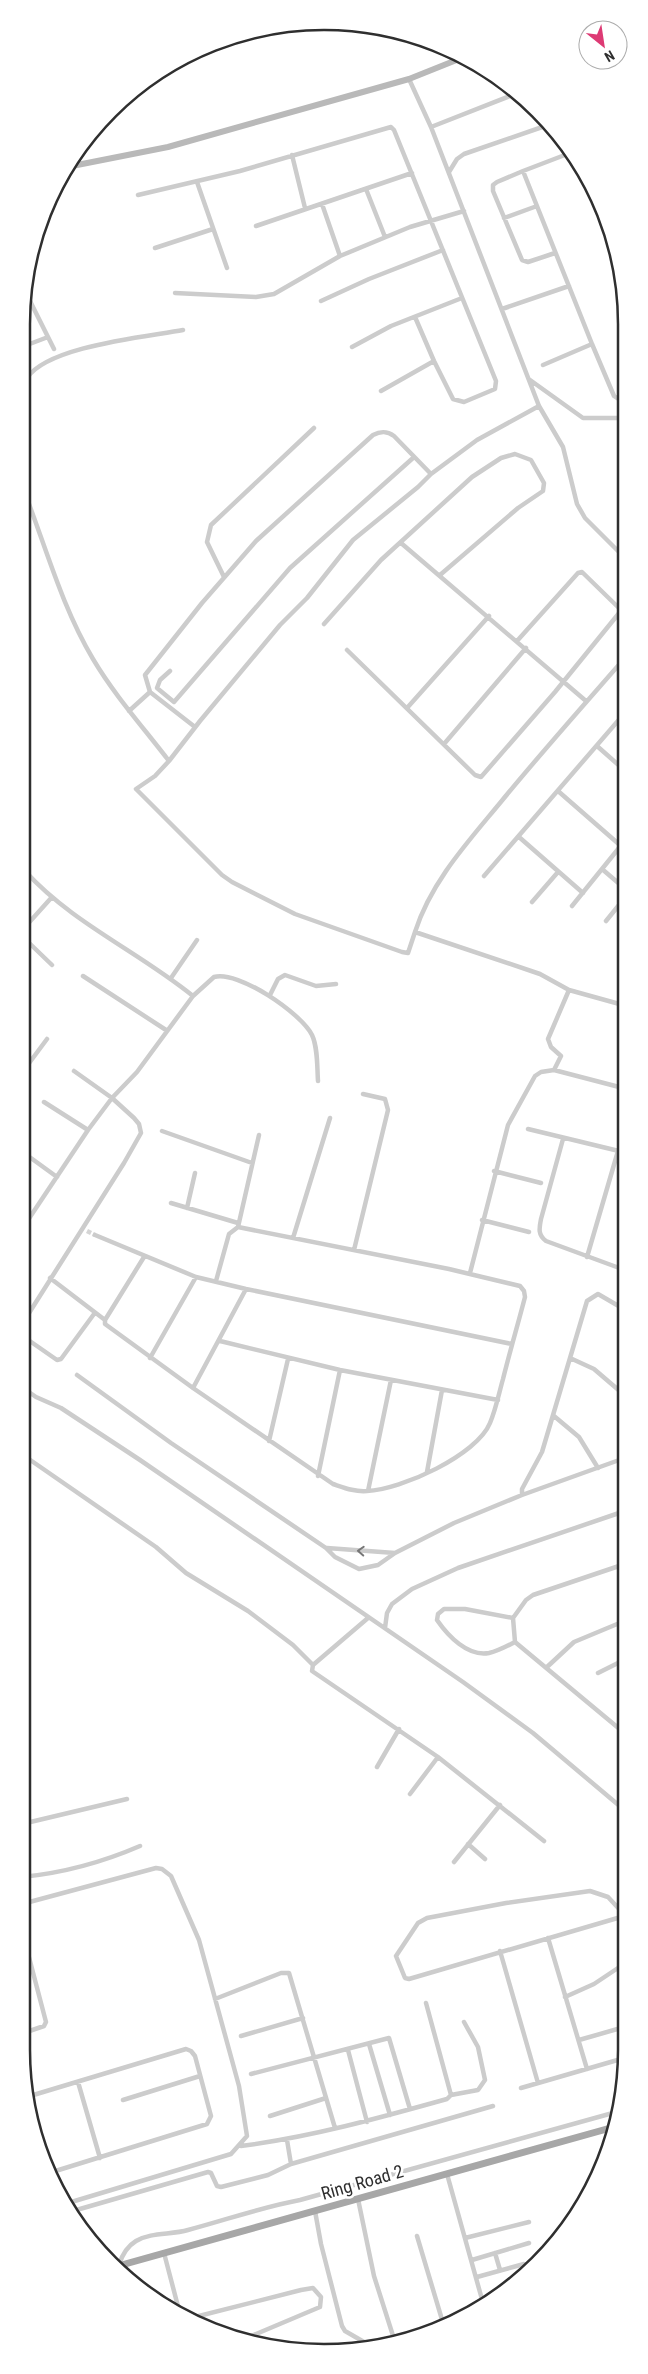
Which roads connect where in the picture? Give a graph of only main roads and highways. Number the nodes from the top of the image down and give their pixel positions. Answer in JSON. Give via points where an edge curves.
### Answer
{"nodes":[{"id":1,"x":455,"y":61,"type":"edge"},
{"id":2,"x":77,"y":165,"type":"edge"},
{"id":3,"x":607,"y":2129,"type":"edge"},
{"id":4,"x":123,"y":2265,"type":"edge"}],
"edges":[{"from":1,"to":2,"type":"main road","via":[[409,79],[168,147]]},
{"from":3,"to":4,"type":"main road","name":"Ring Road 2"}]}
